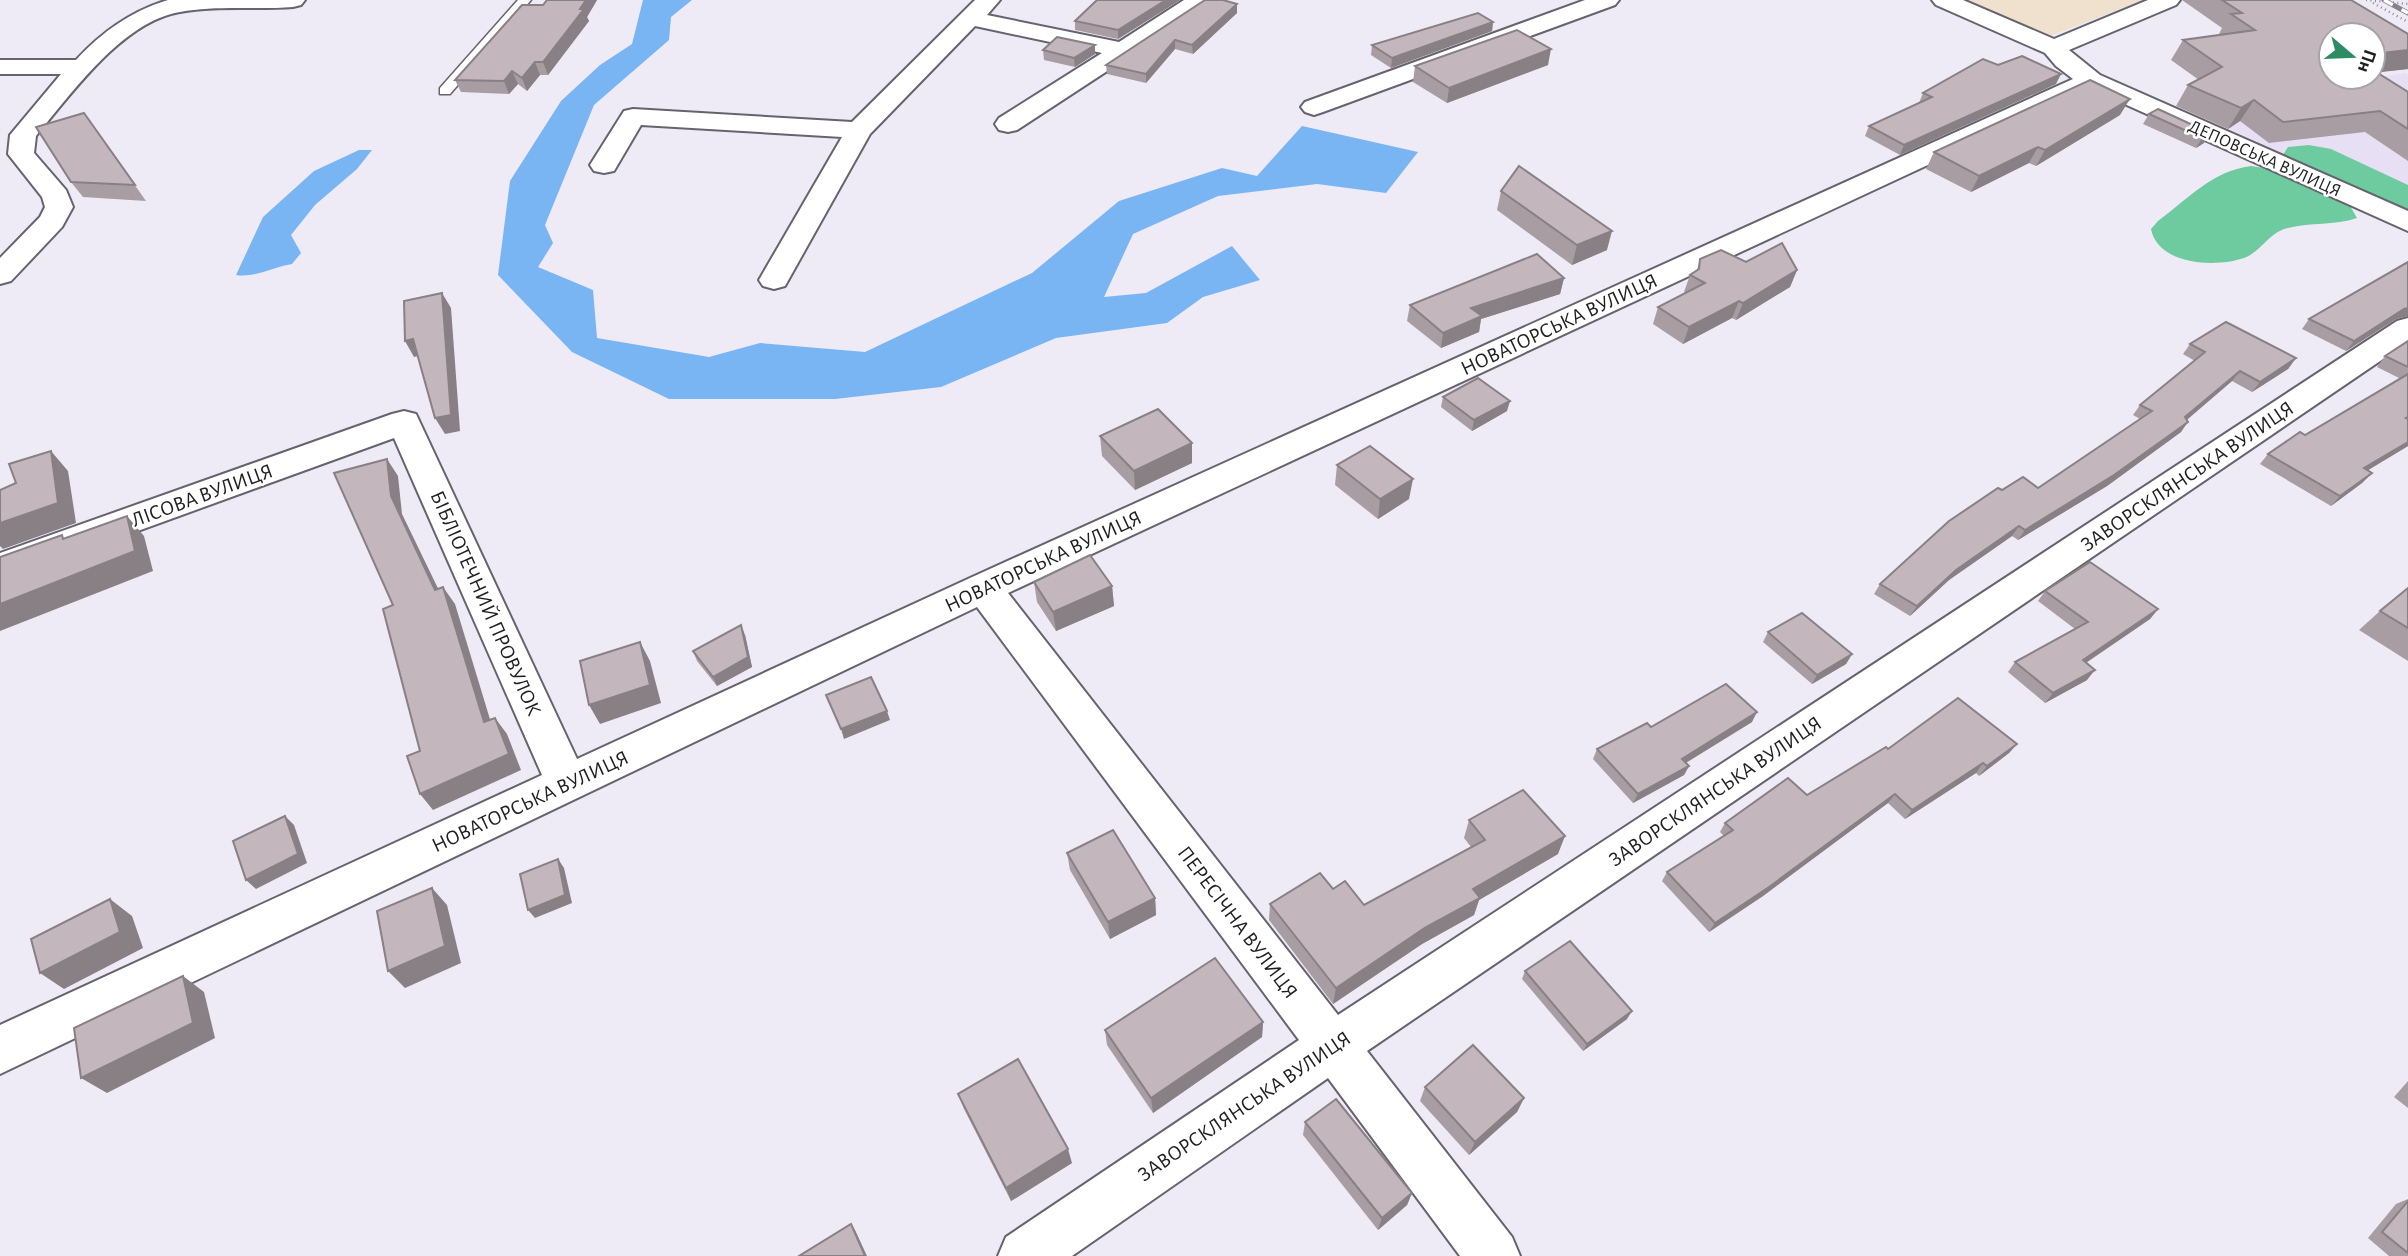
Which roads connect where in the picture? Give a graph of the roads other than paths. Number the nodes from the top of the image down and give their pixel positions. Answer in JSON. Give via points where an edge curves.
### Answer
{"nodes":[{"id":1,"x":293,"y":0,"type":"edge"},
{"id":2,"x":525,"y":0,"type":"edge"},
{"id":3,"x":1200,"y":0,"type":"edge"},
{"id":4,"x":1607,"y":0,"type":"edge"},
{"id":5,"x":1944,"y":0,"type":"edge"},
{"id":6,"x":2168,"y":0,"type":"edge"},
{"id":7,"x":979,"y":9,"type":"edge"},
{"id":8,"x":2054,"y":48,"type":"junction"},
{"id":9,"x":1124,"y":50,"type":"junction"},
{"id":10,"x":0,"y":67,"type":"edge"},
{"id":11,"x":81,"y":67,"type":"junction"},
{"id":12,"x":2091,"y":80,"type":"junction"},
{"id":13,"x":445,"y":91,"type":"dead end"},
{"id":14,"x":1314,"y":107,"type":"dead end"},
{"id":15,"x":1008,"y":124,"type":"dead end"},
{"id":16,"x":859,"y":130,"type":"junction"},
{"id":17,"x":604,"y":165,"type":"dead end"},
{"id":18,"x":2408,"y":222,"type":"edge"},
{"id":19,"x":0,"y":275,"type":"edge"},
{"id":20,"x":774,"y":280,"type":"dead end"},
{"id":21,"x":2408,"y":328,"type":"edge"},
{"id":22,"x":404,"y":422,"type":"joint"},
{"id":23,"x":0,"y":567,"type":"edge"},
{"id":24,"x":983,"y":588,"type":"junction"},
{"id":25,"x":567,"y":783,"type":"junction"},
{"id":26,"x":1333,"y":1046,"type":"junction"},
{"id":27,"x":0,"y":1050,"type":"edge"},
{"id":28,"x":1025,"y":1256,"type":"edge"},
{"id":29,"x":1493,"y":1256,"type":"edge"}],
"edges":[{"from":1,"to":11,"type":"street","via":[[197,3],[162,9],[134,21]]},
{"from":2,"to":13,"type":"lane"},
{"from":3,"to":9,"type":"street"},
{"from":4,"to":14,"type":"street"},
{"from":5,"to":8,"type":"street","name":"ДЕПОВСЬКА ВУЛИЦЯ"},
{"from":6,"to":8,"type":"street"},
{"from":7,"to":9,"type":"street"},
{"from":7,"to":16,"type":"street"},
{"from":8,"to":12,"type":"street","name":"ДЕПОВСЬКА ВУЛИЦЯ"},
{"from":9,"to":15,"type":"street"},
{"from":10,"to":11,"type":"street"},
{"from":11,"to":19,"type":"street","via":[[23,135],[20,146],[21,154],[57,196],[59,207],[52,221]]},
{"from":12,"to":18,"type":"street","name":"ДЕПОВСЬКА ВУЛИЦЯ"},
{"from":12,"to":24,"type":"street","name":"НОВАТОРСЬКА ВУЛИЦЯ"},
{"from":16,"to":17,"type":"street","via":[[633,117]]},
{"from":16,"to":20,"type":"street"},
{"from":21,"to":26,"type":"street","name":"ЗАВОРСКЛЯНСЬКА ВУЛИЦЯ"},
{"from":22,"to":23,"type":"street","name":"ЛІСОВА ВУЛИЦЯ"},
{"from":22,"to":25,"type":"street","name":"БІБЛІОТЕЧНИЙ ПРОВУЛОК"},
{"from":24,"to":25,"type":"street","name":"НОВАТОРСЬКА ВУЛИЦЯ"},
{"from":24,"to":26,"type":"street","name":"ПЕРЕСІЧНА ВУЛИЦЯ"},
{"from":25,"to":27,"type":"street","name":"НОВАТОРСЬКА ВУЛИЦЯ"},
{"from":26,"to":28,"type":"street","name":"ЗАВОРСКЛЯНСЬКА ВУЛИЦЯ"},
{"from":26,"to":29,"type":"street","name":"ПЕРЕСІЧНА ВУЛИЦЯ"}]}
